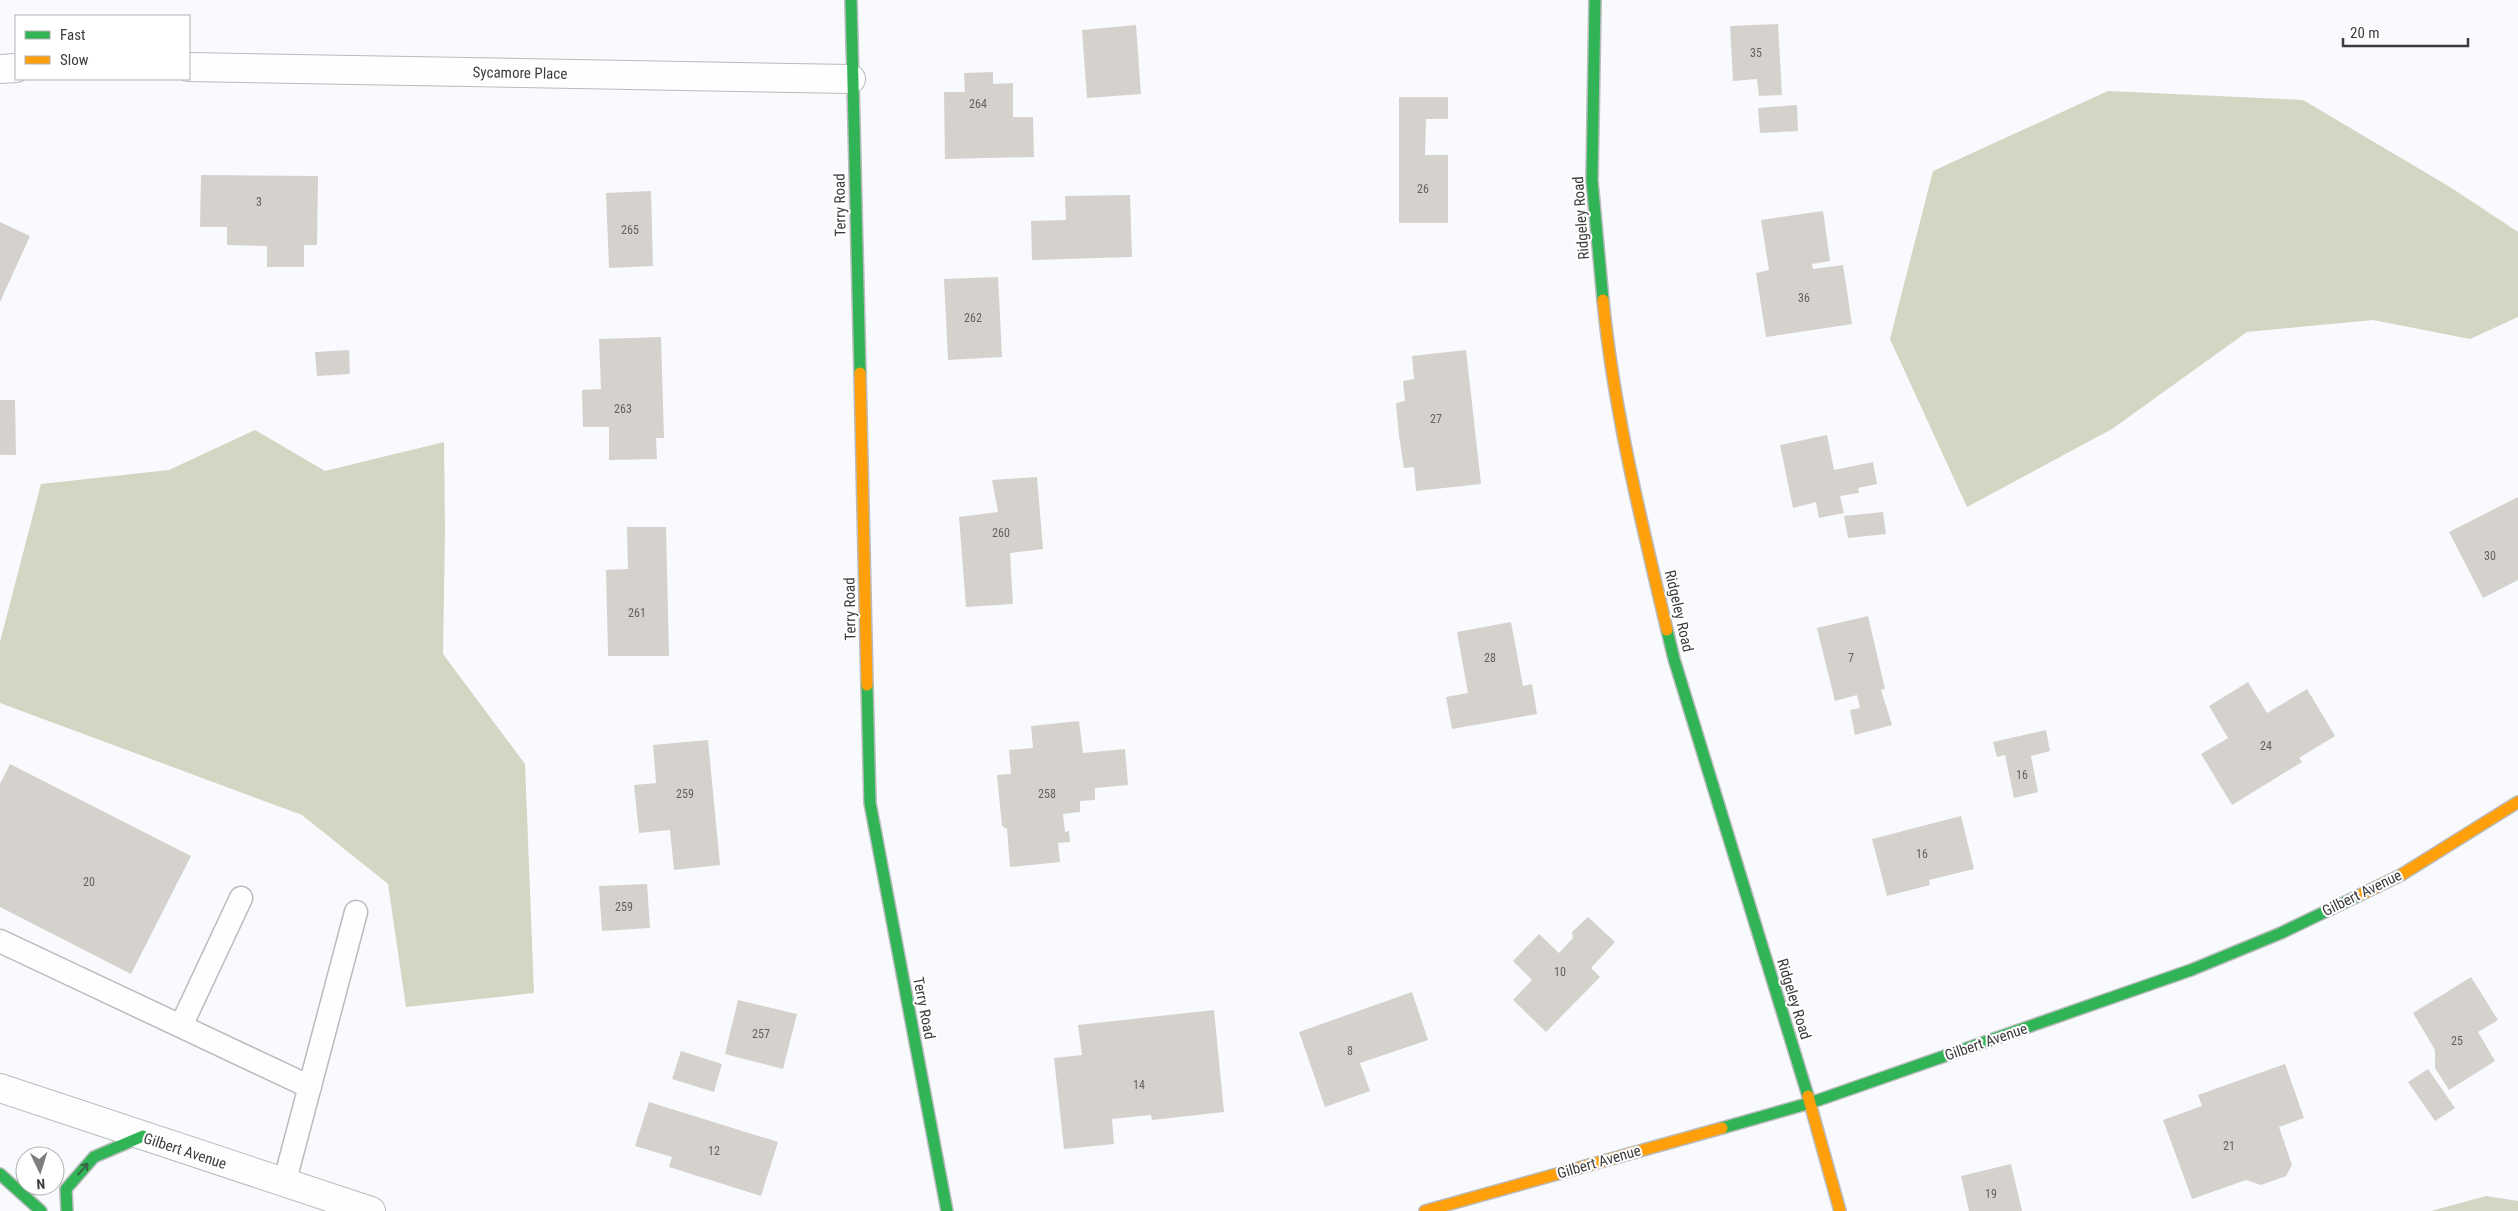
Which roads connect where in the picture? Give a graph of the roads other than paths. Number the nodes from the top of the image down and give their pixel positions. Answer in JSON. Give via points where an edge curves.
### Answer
{"nodes":[{"id":1,"x":851,"y":0,"type":"edge"},
{"id":2,"x":1595,"y":0,"type":"edge"},
{"id":3,"x":190,"y":67,"type":"edge"},
{"id":4,"x":15,"y":68,"type":"edge"},
{"id":5,"x":0,"y":69,"type":"edge"},
{"id":6,"x":851,"y":79,"type":"junction"},
{"id":7,"x":2518,"y":802,"type":"edge"},
{"id":8,"x":241,"y":898,"type":"dead end"},
{"id":9,"x":356,"y":912,"type":"dead end"},
{"id":10,"x":0,"y":941,"type":"edge"},
{"id":11,"x":181,"y":1026,"type":"junction"},
{"id":12,"x":310,"y":1086,"type":"junction"},
{"id":13,"x":0,"y":1088,"type":"edge"},
{"id":14,"x":1810,"y":1103,"type":"junction"},
{"id":15,"x":143,"y":1136,"type":"junction"},
{"id":16,"x":0,"y":1174,"type":"edge"},
{"id":17,"x":284,"y":1184,"type":"junction"},
{"id":18,"x":41,"y":1211,"type":"edge"},
{"id":19,"x":67,"y":1211,"type":"edge"},
{"id":20,"x":371,"y":1211,"type":"edge"},
{"id":21,"x":947,"y":1211,"type":"edge"},
{"id":22,"x":1425,"y":1211,"type":"edge"},
{"id":23,"x":1840,"y":1211,"type":"edge"}],
"edges":[{"from":1,"to":6,"type":"street","name":"Terry Road"},
{"from":2,"to":14,"type":"street","name":"Ridgeley Road","via":[[1592,181],[1608,351],[1630,468],[1674,659]]},
{"from":3,"to":6,"type":"street","name":"Sycamore Place"},
{"from":4,"to":5,"type":"street"},
{"from":6,"to":21,"type":"street","name":"Terry Road","via":[[870,803]]},
{"from":7,"to":14,"type":"street","name":"Gilbert Avenue","via":[[2401,875],[2281,933],[2191,970]]},
{"from":8,"to":11,"type":"lane"},
{"from":9,"to":12,"type":"lane"},
{"from":10,"to":11,"type":"lane"},
{"from":11,"to":12,"type":"lane"},
{"from":12,"to":17,"type":"lane"},
{"from":13,"to":15,"type":"street","name":"Gilbert Avenue"},
{"from":14,"to":22,"type":"street","name":"Gilbert Avenue"},
{"from":14,"to":23,"type":"street","name":"Ridgeley Road"},
{"from":15,"to":17,"type":"street","name":"Gilbert Avenue"},
{"from":19,"to":15,"type":"street","one_way":true,"via":[[66,1189],[94,1156]]},
{"from":16,"to":18,"type":"street"},
{"from":17,"to":20,"type":"street","name":"Gilbert Avenue"}]}
